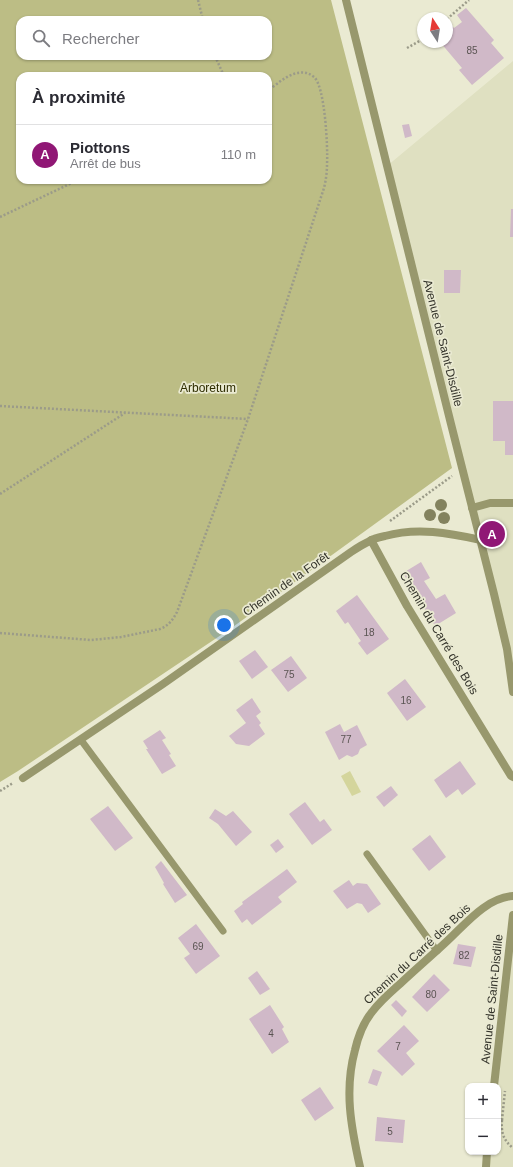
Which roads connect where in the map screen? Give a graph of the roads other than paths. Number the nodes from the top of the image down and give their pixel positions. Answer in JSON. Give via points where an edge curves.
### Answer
{"nodes":[{"id":1,"x":346,"y":0,"type":"edge"},
{"id":2,"x":513,"y":503,"type":"edge"},
{"id":3,"x":472,"y":508,"type":"junction"},
{"id":4,"x":371,"y":540,"type":"junction"},
{"id":5,"x":480,"y":540,"type":"junction"},
{"id":6,"x":513,"y":692,"type":"edge"},
{"id":7,"x":81,"y":740,"type":"junction"},
{"id":8,"x":513,"y":777,"type":"edge"},
{"id":9,"x":23,"y":778,"type":"dead end"},
{"id":10,"x":367,"y":854,"type":"dead end"},
{"id":11,"x":513,"y":896,"type":"edge"},
{"id":12,"x":513,"y":914,"type":"edge"},
{"id":13,"x":223,"y":931,"type":"dead end"},
{"id":14,"x":437,"y":951,"type":"junction"},
{"id":15,"x":494,"y":1083,"type":"edge"},
{"id":16,"x":487,"y":1155,"type":"edge"},
{"id":17,"x":360,"y":1167,"type":"edge"},
{"id":18,"x":486,"y":1167,"type":"edge"}],
"edges":[{"from":1,"to":3,"type":"street","name":"Avenue de Saint-Disdille"},
{"from":2,"to":3,"type":"street","via":[[490,503]]},
{"from":3,"to":5,"type":"street","name":"Avenue de Saint-Disdille"},
{"from":4,"to":5,"type":"street","name":"Chemin de la Forêt","via":[[391,534],[412,532],[454,534]]},
{"from":4,"to":7,"type":"street","name":"Chemin de la Forêt"},
{"from":4,"to":8,"type":"street","name":"Chemin du Carré des Bois","via":[[407,606]]},
{"from":5,"to":6,"type":"street","name":"Avenue de Saint-Disdille","via":[[504,638]]},
{"from":7,"to":9,"type":"street","name":"Chemin de la Forêt"},
{"from":7,"to":13,"type":"lane"},
{"from":10,"to":14,"type":"lane"},
{"from":11,"to":14,"type":"street","name":"Chemin du Carré des Bois","via":[[498,900],[484,908]]},
{"from":12,"to":15,"type":"street","name":"Avenue de Saint-Disdille"},
{"from":14,"to":17,"type":"street","name":"Chemin du Carré des Bois","via":[[373,1011],[357,1042],[349,1077],[349,1097]]},
{"from":16,"to":18,"type":"street"}]}
